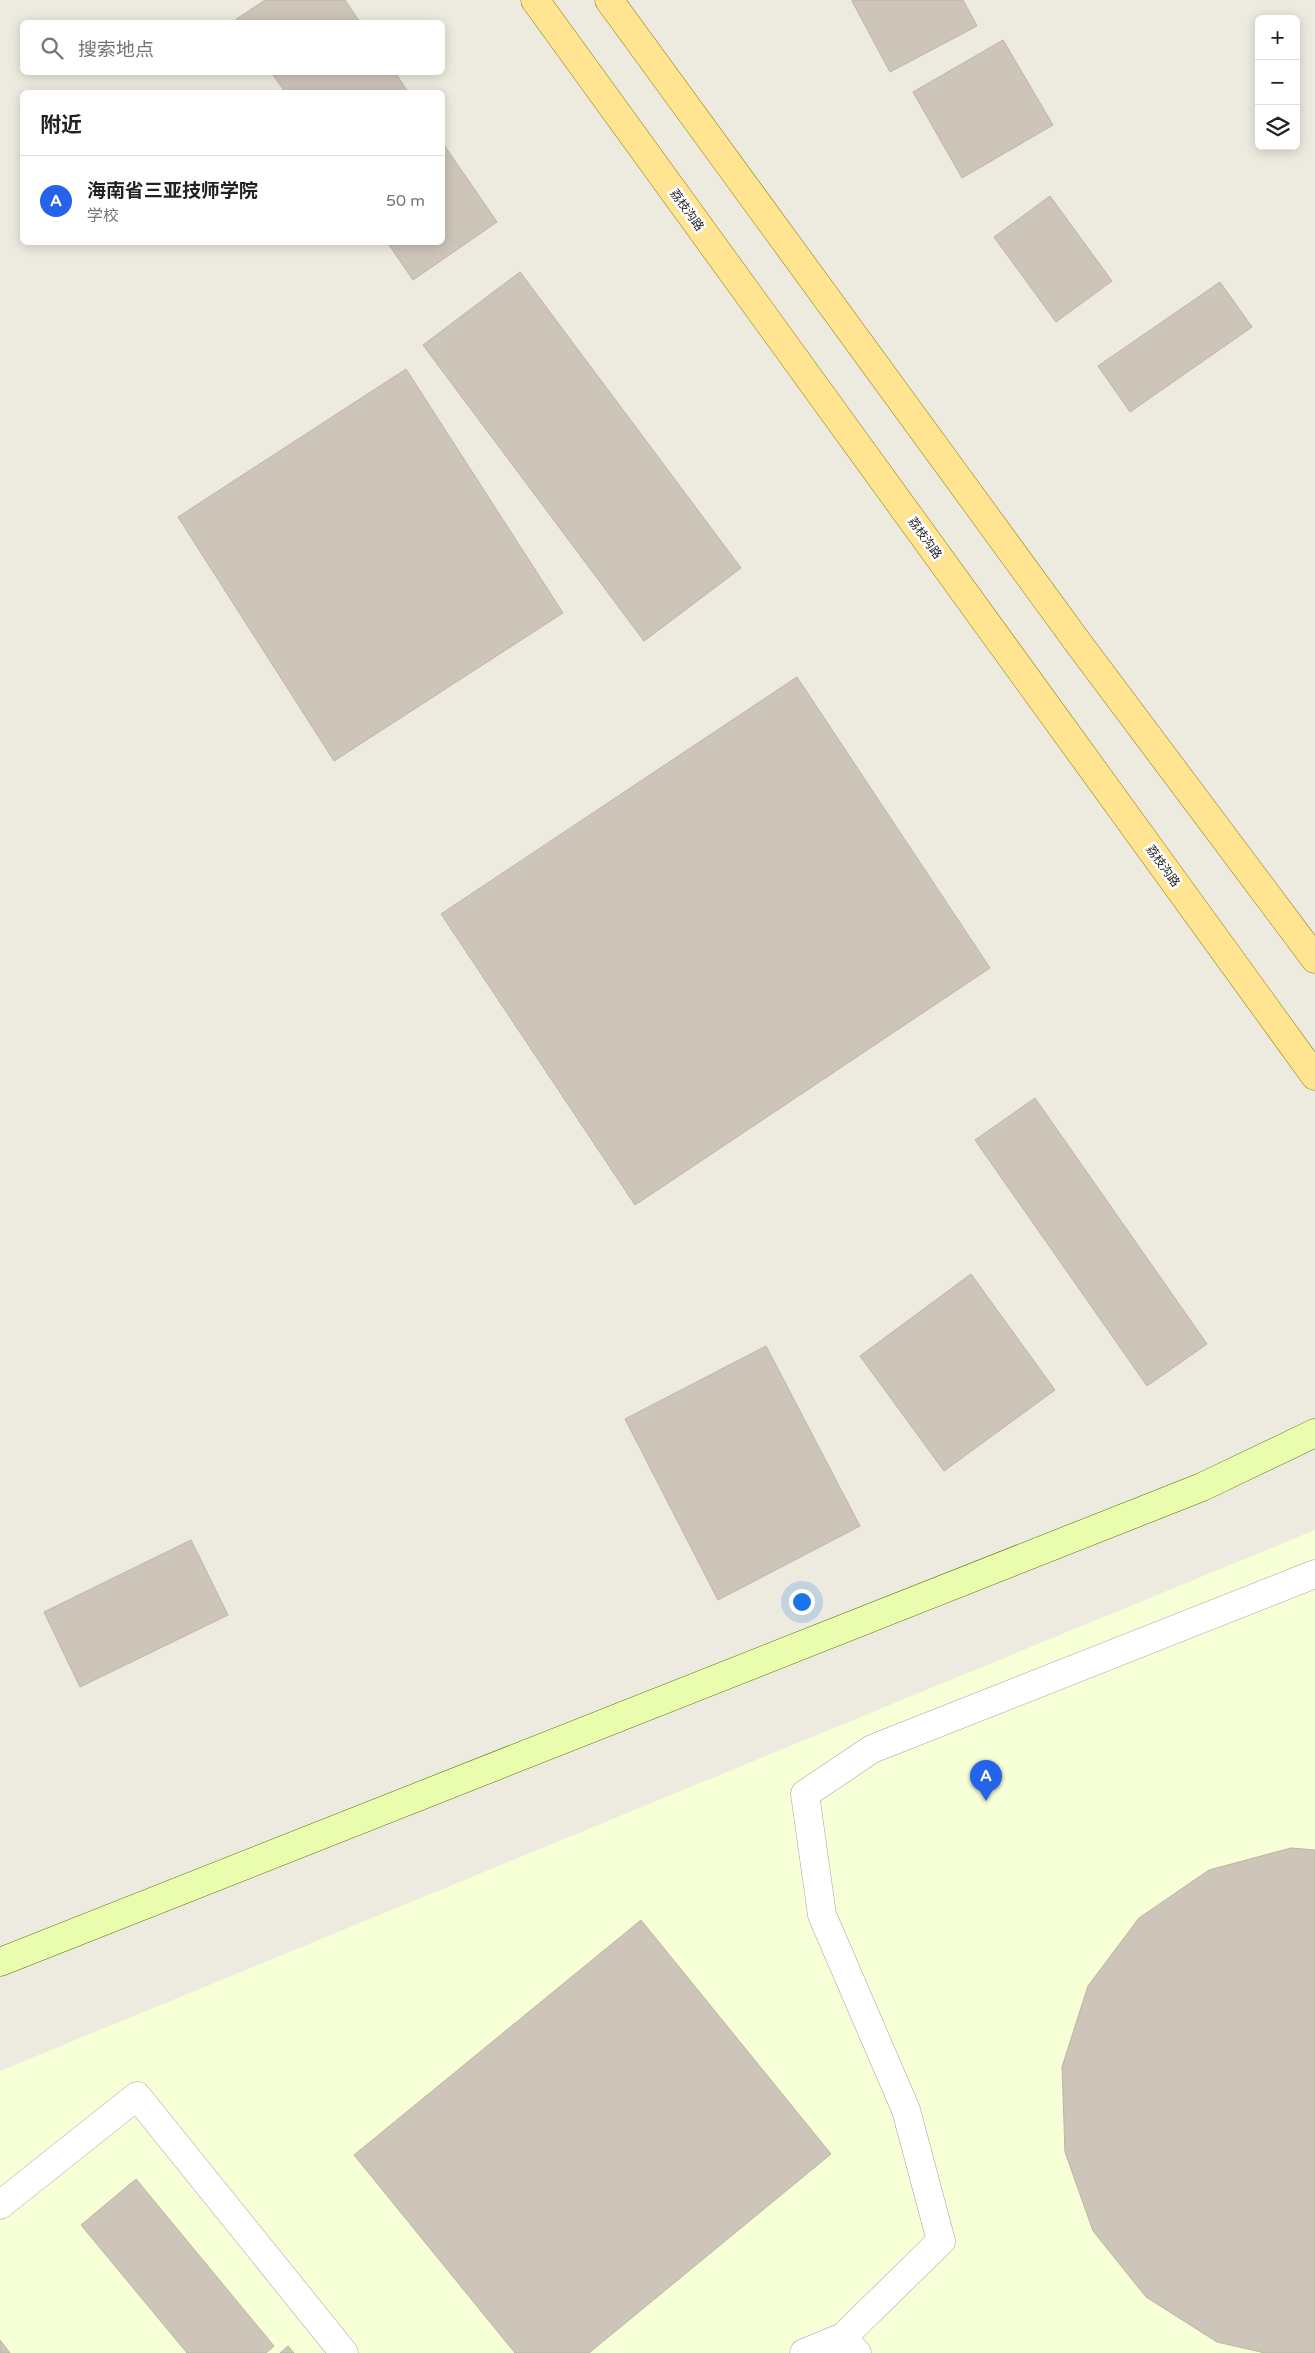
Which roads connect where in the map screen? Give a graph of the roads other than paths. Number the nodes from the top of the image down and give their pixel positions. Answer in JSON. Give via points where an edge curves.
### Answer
{"nodes":[{"id":1,"x":535,"y":0,"type":"edge"},
{"id":2,"x":609,"y":0,"type":"edge"},
{"id":3,"x":1315,"y":959,"type":"edge"},
{"id":4,"x":1315,"y":1076,"type":"edge"},
{"id":5,"x":1315,"y":1433,"type":"edge"},
{"id":6,"x":1315,"y":1574,"type":"edge"},
{"id":7,"x":0,"y":1962,"type":"edge"},
{"id":8,"x":0,"y":2205,"type":"edge"},
{"id":9,"x":850,"y":2345,"type":"edge"},
{"id":10,"x":344,"y":2353,"type":"edge"},
{"id":11,"x":804,"y":2353,"type":"edge"}],
"edges":[{"from":1,"to":4,"type":"main road","name":"荔枝沟路"},
{"from":2,"to":3,"type":"main road"},
{"from":5,"to":7,"type":"main road","via":[[1202,1487]]},
{"from":6,"to":9,"type":"street","via":[[872,1749],[805,1794],[822,1915],[906,2110],[941,2241]]},
{"from":8,"to":10,"type":"street","via":[[137,2096]]},
{"from":9,"to":11,"type":"street"}]}
